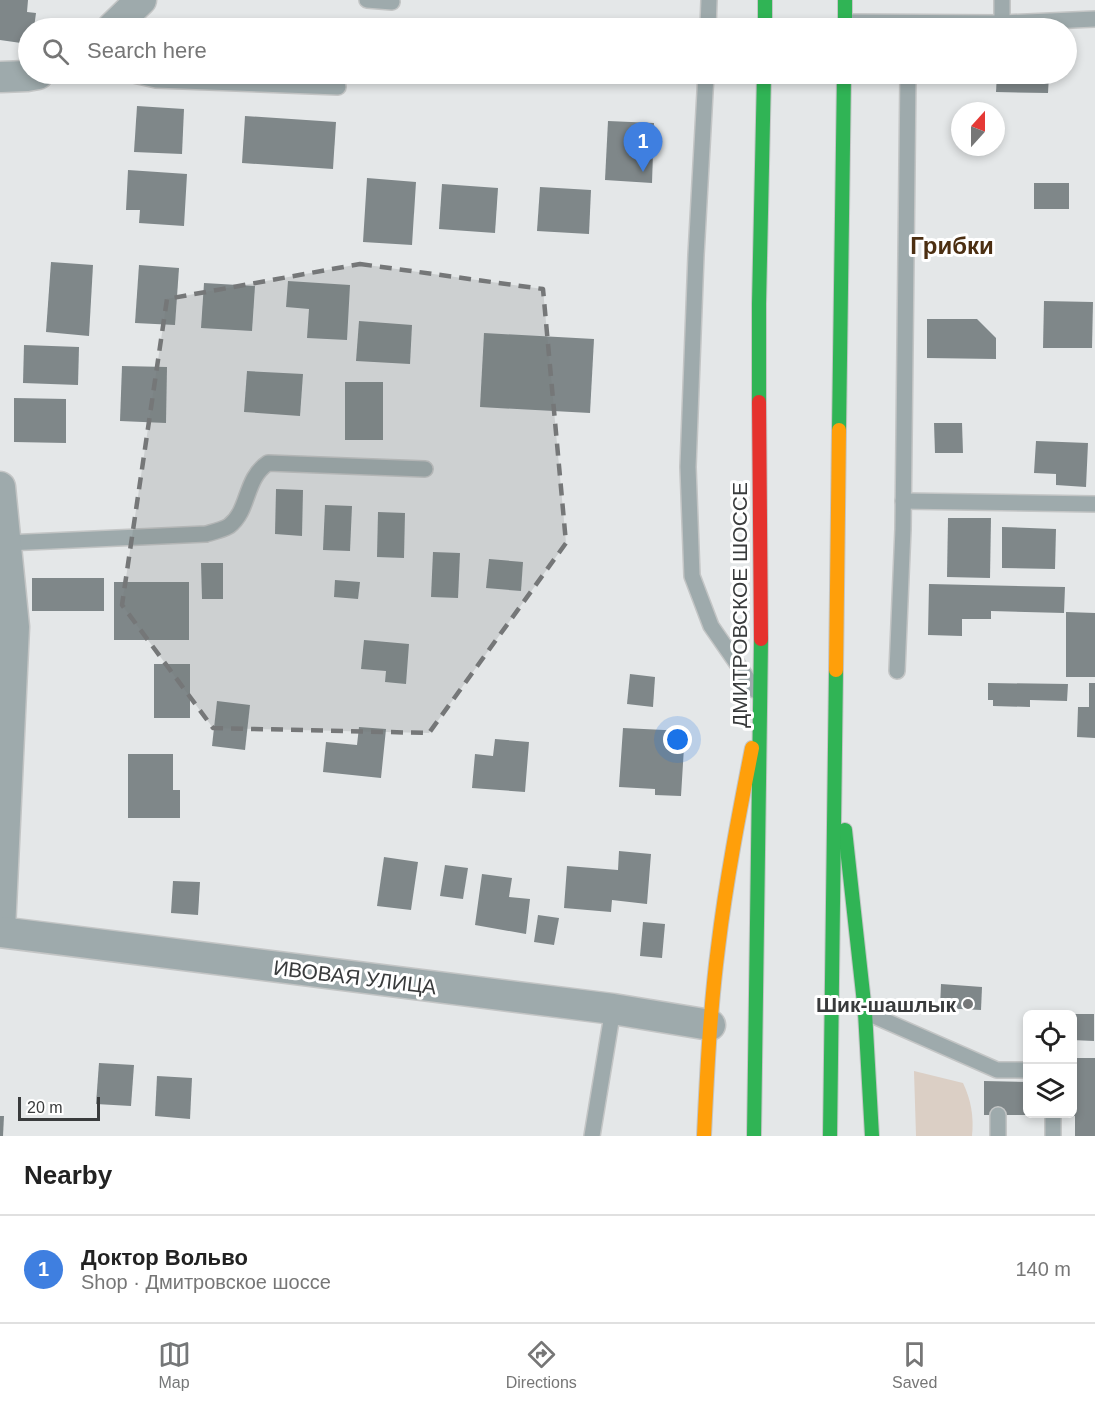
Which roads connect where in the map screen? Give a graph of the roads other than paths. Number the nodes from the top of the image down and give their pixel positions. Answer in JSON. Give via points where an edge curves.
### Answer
{"nodes":[{"id":1,"x":141,"y":0,"type":"edge"},
{"id":2,"x":367,"y":0,"type":"edge"},
{"id":3,"x":709,"y":0,"type":"edge"},
{"id":4,"x":765,"y":0,"type":"edge"},
{"id":5,"x":845,"y":0,"type":"edge"},
{"id":6,"x":1002,"y":0,"type":"edge"},
{"id":7,"x":392,"y":2,"type":"dead end"},
{"id":8,"x":122,"y":18,"type":"edge"},
{"id":9,"x":708,"y":18,"type":"edge"},
{"id":10,"x":765,"y":18,"type":"edge"},
{"id":11,"x":845,"y":18,"type":"edge"},
{"id":12,"x":1002,"y":18,"type":"edge"},
{"id":13,"x":1095,"y":19,"type":"edge"},
{"id":14,"x":1077,"y":20,"type":"edge"},
{"id":15,"x":18,"y":78,"type":"edge"},
{"id":16,"x":0,"y":83,"type":"edge"},
{"id":17,"x":260,"y":84,"type":"edge"},
{"id":18,"x":705,"y":84,"type":"edge"},
{"id":19,"x":764,"y":84,"type":"edge"},
{"id":20,"x":844,"y":84,"type":"edge"},
{"id":21,"x":908,"y":84,"type":"edge"},
{"id":22,"x":338,"y":87,"type":"dead end"},
{"id":23,"x":425,"y":469,"type":"dead end"},
{"id":24,"x":0,"y":487,"type":"edge"},
{"id":25,"x":903,"y":501,"type":"junction"},
{"id":26,"x":1095,"y":504,"type":"edge"},
{"id":27,"x":6,"y":543,"type":"junction"},
{"id":28,"x":897,"y":671,"type":"dead end"},
{"id":29,"x":760,"y":704,"type":"junction"},
{"id":30,"x":837,"y":753,"type":"junction"},
{"id":31,"x":3,"y":820,"type":"edge"},
{"id":32,"x":0,"y":930,"type":"edge"},
{"id":33,"x":613,"y":1009,"type":"junction"},
{"id":34,"x":865,"y":1012,"type":"junction"},
{"id":35,"x":710,"y":1025,"type":"junction"},
{"id":36,"x":1023,"y":1071,"type":"edge"},
{"id":37,"x":998,"y":1115,"type":"dead end"},
{"id":38,"x":1053,"y":1118,"type":"edge"},
{"id":39,"x":592,"y":1136,"type":"edge"},
{"id":40,"x":704,"y":1136,"type":"edge"},
{"id":41,"x":754,"y":1136,"type":"edge"},
{"id":42,"x":830,"y":1136,"type":"edge"},
{"id":43,"x":872,"y":1136,"type":"edge"},
{"id":44,"x":998,"y":1136,"type":"edge"},
{"id":45,"x":1053,"y":1136,"type":"edge"}],
"edges":[{"from":1,"to":8,"type":"street"},
{"from":2,"to":7,"type":"lane"},
{"from":3,"to":9,"type":"lane"},
{"from":4,"to":10,"type":"main road"},
{"from":5,"to":11,"type":"main road"},
{"from":6,"to":12,"type":"lane"},
{"from":13,"to":14,"type":"lane"},
{"from":15,"to":16,"type":"street"},
{"from":17,"to":22,"type":"lane"},
{"from":18,"to":29,"type":"lane","via":[[689,455],[692,576],[711,626]]},
{"from":19,"to":29,"type":"main road","name":"ДМИТРОВСКОЕ ШОССЕ","via":[[759,304]]},
{"from":20,"to":30,"type":"main road"},
{"from":21,"to":25,"type":"lane"},
{"from":23,"to":27,"type":"lane","via":[[268,463],[258,470],[238,517],[227,527],[206,534]]},
{"from":24,"to":27,"type":"street"},
{"from":25,"to":26,"type":"lane"},
{"from":25,"to":28,"type":"lane"},
{"from":27,"to":31,"type":"street","via":[[14,627]]},
{"from":29,"to":35,"type":"main road","via":[[721,920]]},
{"from":29,"to":41,"type":"main road","name":"ДМИТРОВСКОЕ ШОССЕ"},
{"from":30,"to":34,"type":"main road"},
{"from":30,"to":42,"type":"main road"},
{"from":31,"to":32,"type":"street"},
{"from":32,"to":33,"type":"street","name":"ИВОВАЯ УЛИЦА"},
{"from":33,"to":35,"type":"street","name":"ИВОВАЯ УЛИЦА"},
{"from":33,"to":39,"type":"lane"},
{"from":34,"to":36,"type":"lane","via":[[997,1076]]},
{"from":34,"to":43,"type":"main road"},
{"from":35,"to":40,"type":"main road"},
{"from":37,"to":44,"type":"lane"},
{"from":38,"to":45,"type":"lane"}]}
